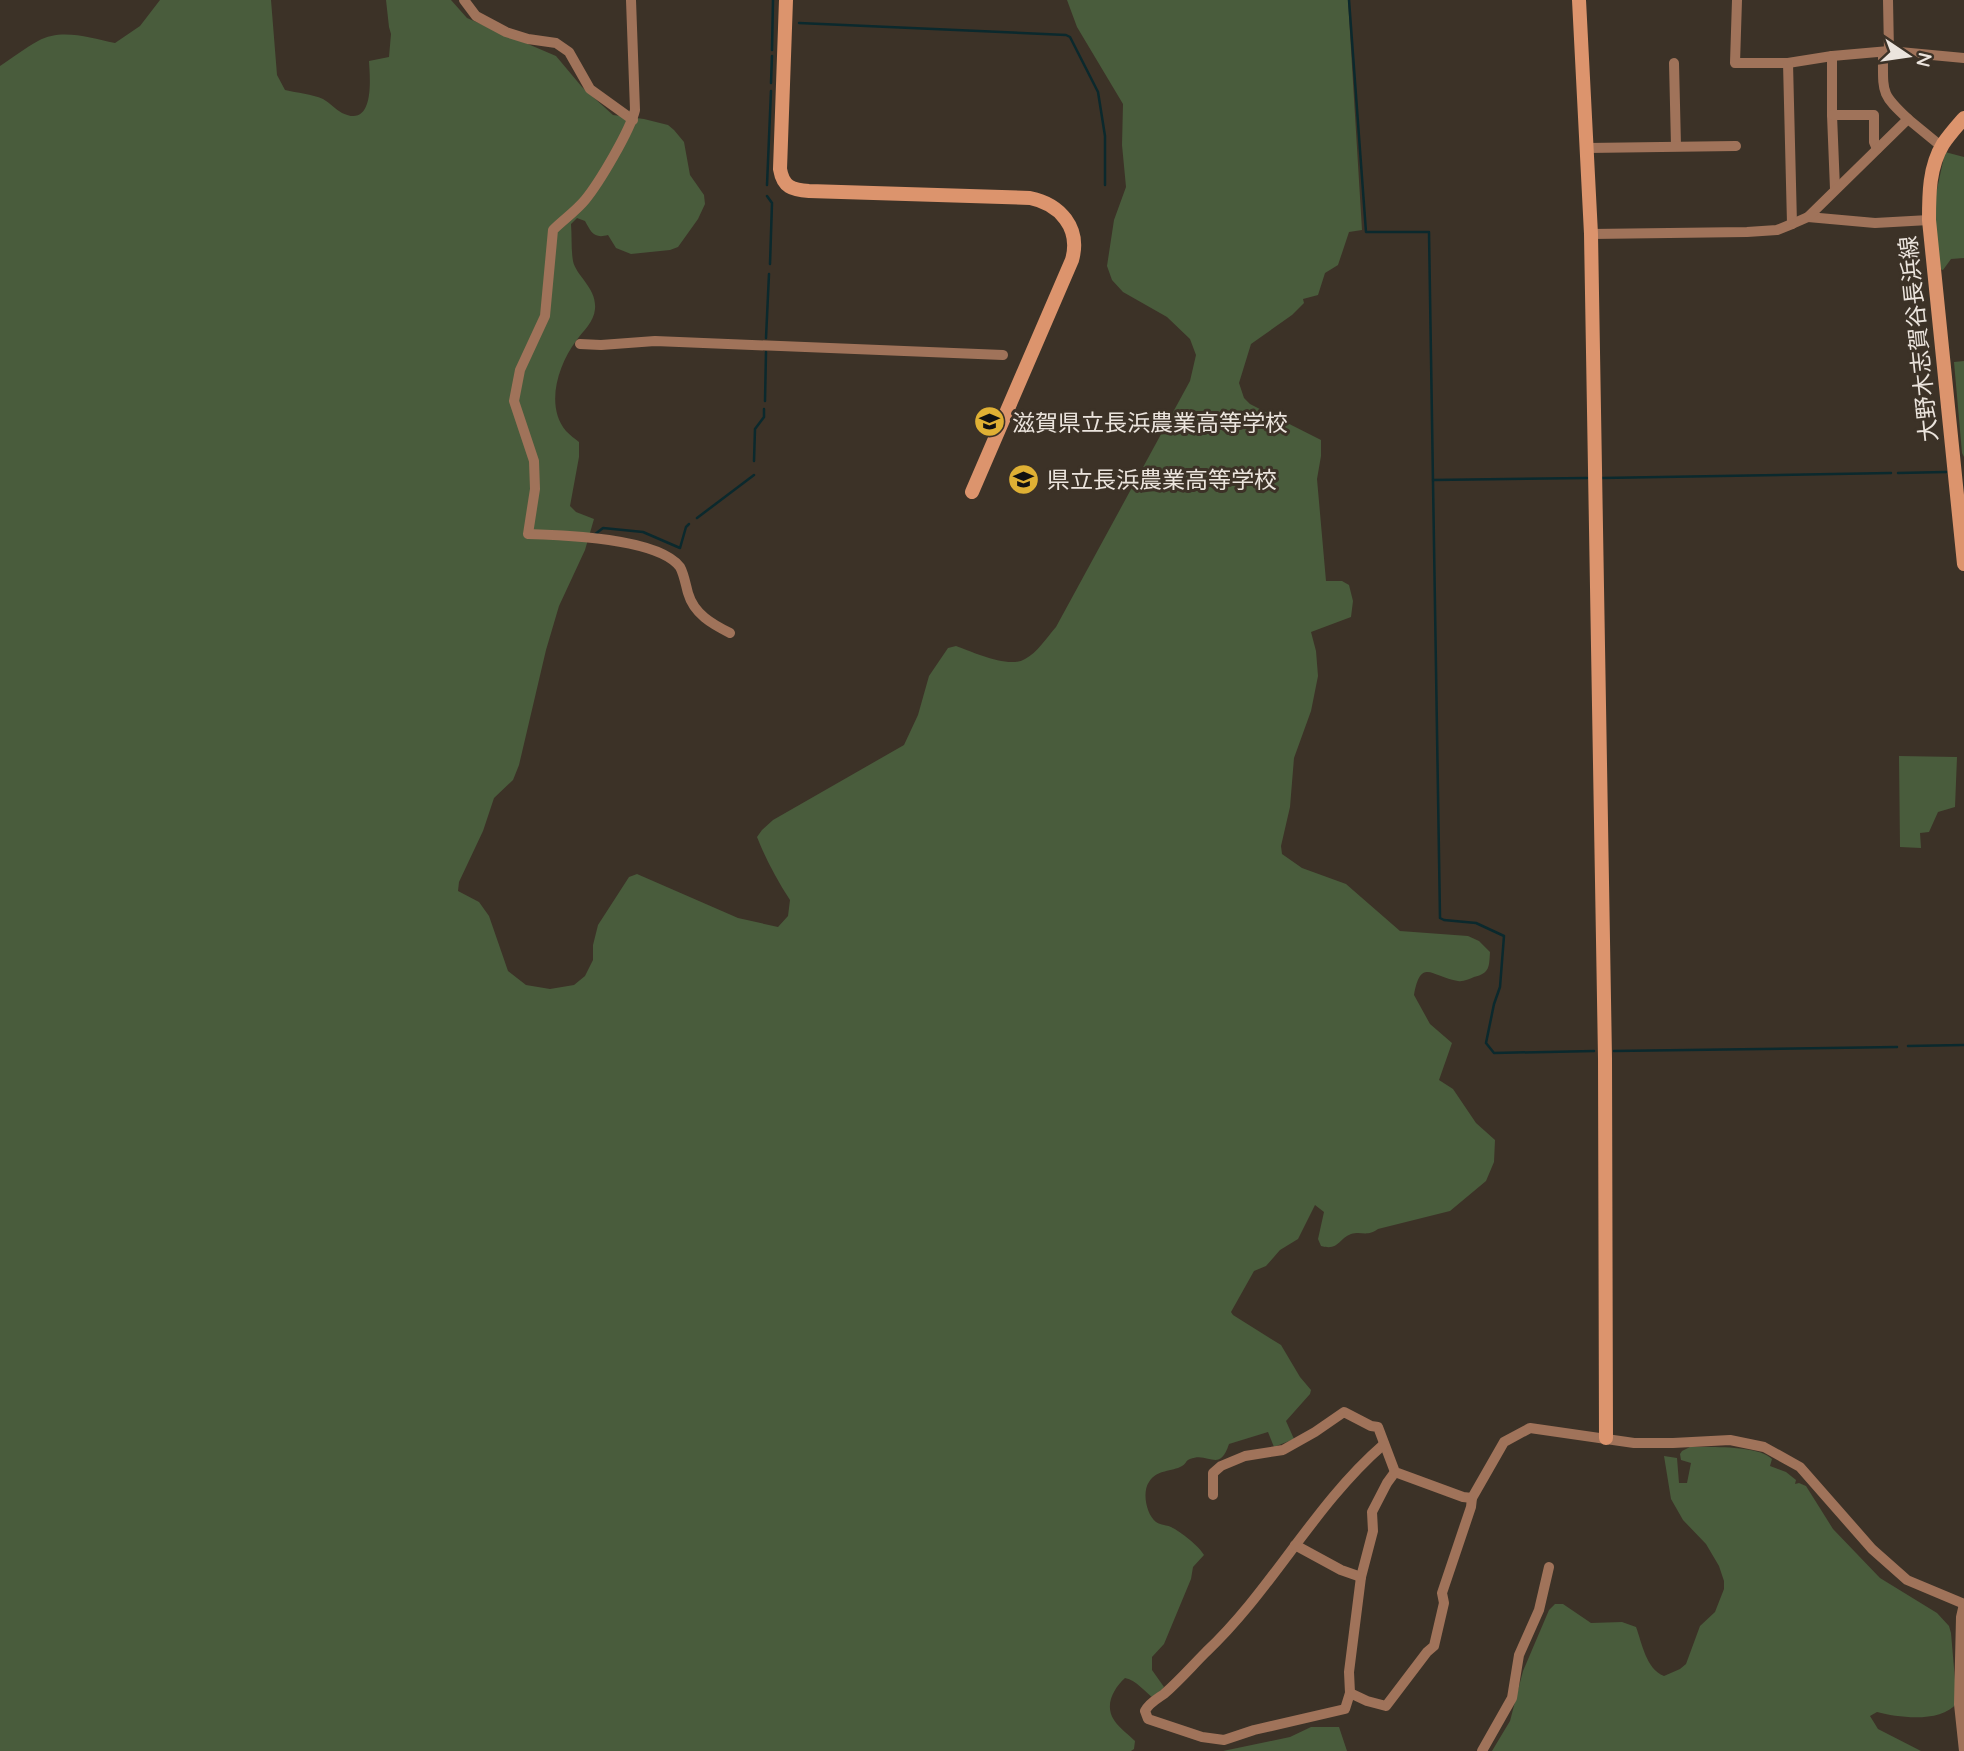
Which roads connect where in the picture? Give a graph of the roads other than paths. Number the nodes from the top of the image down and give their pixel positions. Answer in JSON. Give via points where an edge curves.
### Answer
{"nodes":[{"id":1,"x":464,"y":0,"type":"edge"},
{"id":2,"x":631,"y":0,"type":"edge"},
{"id":3,"x":786,"y":0,"type":"edge"},
{"id":4,"x":1579,"y":0,"type":"edge"},
{"id":5,"x":1737,"y":0,"type":"edge"},
{"id":6,"x":1888,"y":0,"type":"edge"},
{"id":7,"x":1889,"y":51,"type":"junction"},
{"id":8,"x":1832,"y":56,"type":"junction"},
{"id":9,"x":1964,"y":58,"type":"edge"},
{"id":10,"x":1674,"y":63,"type":"dead end"},
{"id":11,"x":1788,"y":63,"type":"junction"},
{"id":12,"x":1832,"y":115,"type":"junction"},
{"id":13,"x":1964,"y":118,"type":"edge"},
{"id":14,"x":1908,"y":119,"type":"junction"},
{"id":15,"x":633,"y":121,"type":"junction"},
{"id":16,"x":1943,"y":145,"type":"junction"},
{"id":17,"x":1676,"y":146,"type":"junction"},
{"id":18,"x":1737,"y":146,"type":"dead end"},
{"id":19,"x":1587,"y":148,"type":"junction"},
{"id":20,"x":1877,"y":149,"type":"junction"},
{"id":21,"x":1835,"y":189,"type":"junction"},
{"id":22,"x":1808,"y":218,"type":"junction"},
{"id":23,"x":1928,"y":220,"type":"junction"},
{"id":24,"x":1792,"y":224,"type":"junction"},
{"id":25,"x":1591,"y":234,"type":"junction"},
{"id":26,"x":580,"y":344,"type":"dead end"},
{"id":27,"x":1003,"y":355,"type":"dead end"},
{"id":28,"x":972,"y":492,"type":"dead end"},
{"id":29,"x":1964,"y":564,"type":"edge"},
{"id":30,"x":730,"y":633,"type":"dead end"},
{"id":31,"x":1606,"y":1438,"type":"junction"},
{"id":32,"x":1383,"y":1445,"type":"junction"},
{"id":33,"x":1395,"y":1472,"type":"junction"},
{"id":34,"x":1213,"y":1495,"type":"dead end"},
{"id":35,"x":1472,"y":1498,"type":"junction"},
{"id":36,"x":1295,"y":1545,"type":"junction"},
{"id":37,"x":1549,"y":1567,"type":"dead end"},
{"id":38,"x":1361,"y":1577,"type":"junction"},
{"id":39,"x":1964,"y":1604,"type":"edge"},
{"id":40,"x":1350,"y":1693,"type":"junction"},
{"id":41,"x":1482,"y":1751,"type":"edge"},
{"id":42,"x":1964,"y":1751,"type":"edge"}],
"edges":[{"from":1,"to":15,"type":"street","via":[[476,16],[506,32],[556,43],[569,52],[590,89]]},
{"from":2,"to":15,"type":"street"},
{"from":3,"to":28,"type":"street","via":[[780,169],[786,185],[799,191],[1030,198],[1052,206],[1064,216],[1071,231],[1072,260]]},
{"from":4,"to":19,"type":"street"},
{"from":5,"to":11,"type":"street","via":[[1735,63]]},
{"from":6,"to":7,"type":"street"},
{"from":7,"to":8,"type":"street"},
{"from":7,"to":9,"type":"street"},
{"from":7,"to":14,"type":"street","via":[[1883,57],[1883,86],[1890,102]]},
{"from":8,"to":11,"type":"street"},
{"from":8,"to":12,"type":"street"},
{"from":10,"to":17,"type":"street"},
{"from":11,"to":24,"type":"street"},
{"from":12,"to":20,"type":"street","via":[[1874,115]]},
{"from":12,"to":21,"type":"street"},
{"from":13,"to":16,"type":"street","name":"大野木志賀谷長浜線"},
{"from":14,"to":16,"type":"street"},
{"from":14,"to":20,"type":"street"},
{"from":15,"to":30,"type":"street","via":[[584,200],[553,230],[545,316],[520,370],[514,401],[534,461],[528,534],[639,545],[668,558],[680,568],[690,600],[708,622]]},
{"from":16,"to":23,"type":"street","name":"大野木志賀谷長浜線","via":[[1929,186]]},
{"from":17,"to":18,"type":"street"},
{"from":17,"to":19,"type":"street"},
{"from":19,"to":25,"type":"street"},
{"from":20,"to":21,"type":"street"},
{"from":21,"to":22,"type":"street"},
{"from":22,"to":23,"type":"street","via":[[1875,223]]},
{"from":22,"to":24,"type":"street"},
{"from":23,"to":29,"type":"street","name":"大野木志賀谷長浜線"},
{"from":24,"to":25,"type":"street","via":[[1747,232]]},
{"from":25,"to":31,"type":"street","via":[[1605,1058]]},
{"from":26,"to":27,"type":"street","via":[[655,341]]},
{"from":31,"to":35,"type":"street","via":[[1530,1428],[1504,1442]]},
{"from":31,"to":39,"type":"street","via":[[1634,1443],[1730,1440],[1772,1451],[1800,1468],[1872,1549],[1907,1580]]},
{"from":32,"to":33,"type":"street"},
{"from":32,"to":34,"type":"street","via":[[1378,1427],[1344,1412],[1283,1450],[1245,1456],[1221,1466],[1213,1474]]},
{"from":32,"to":36,"type":"street"},
{"from":33,"to":35,"type":"street"},
{"from":33,"to":38,"type":"street","via":[[1372,1512],[1373,1531]]},
{"from":35,"to":40,"type":"street","via":[[1442,1593],[1434,1646],[1386,1706]]},
{"from":36,"to":38,"type":"street"},
{"from":36,"to":40,"type":"street","via":[[1229,1631],[1145,1711],[1148,1719],[1224,1740],[1345,1709]]},
{"from":37,"to":41,"type":"street","via":[[1539,1610],[1518,1655],[1512,1698]]},
{"from":38,"to":40,"type":"street"},
{"from":39,"to":42,"type":"street","via":[[1959,1704]]}]}
